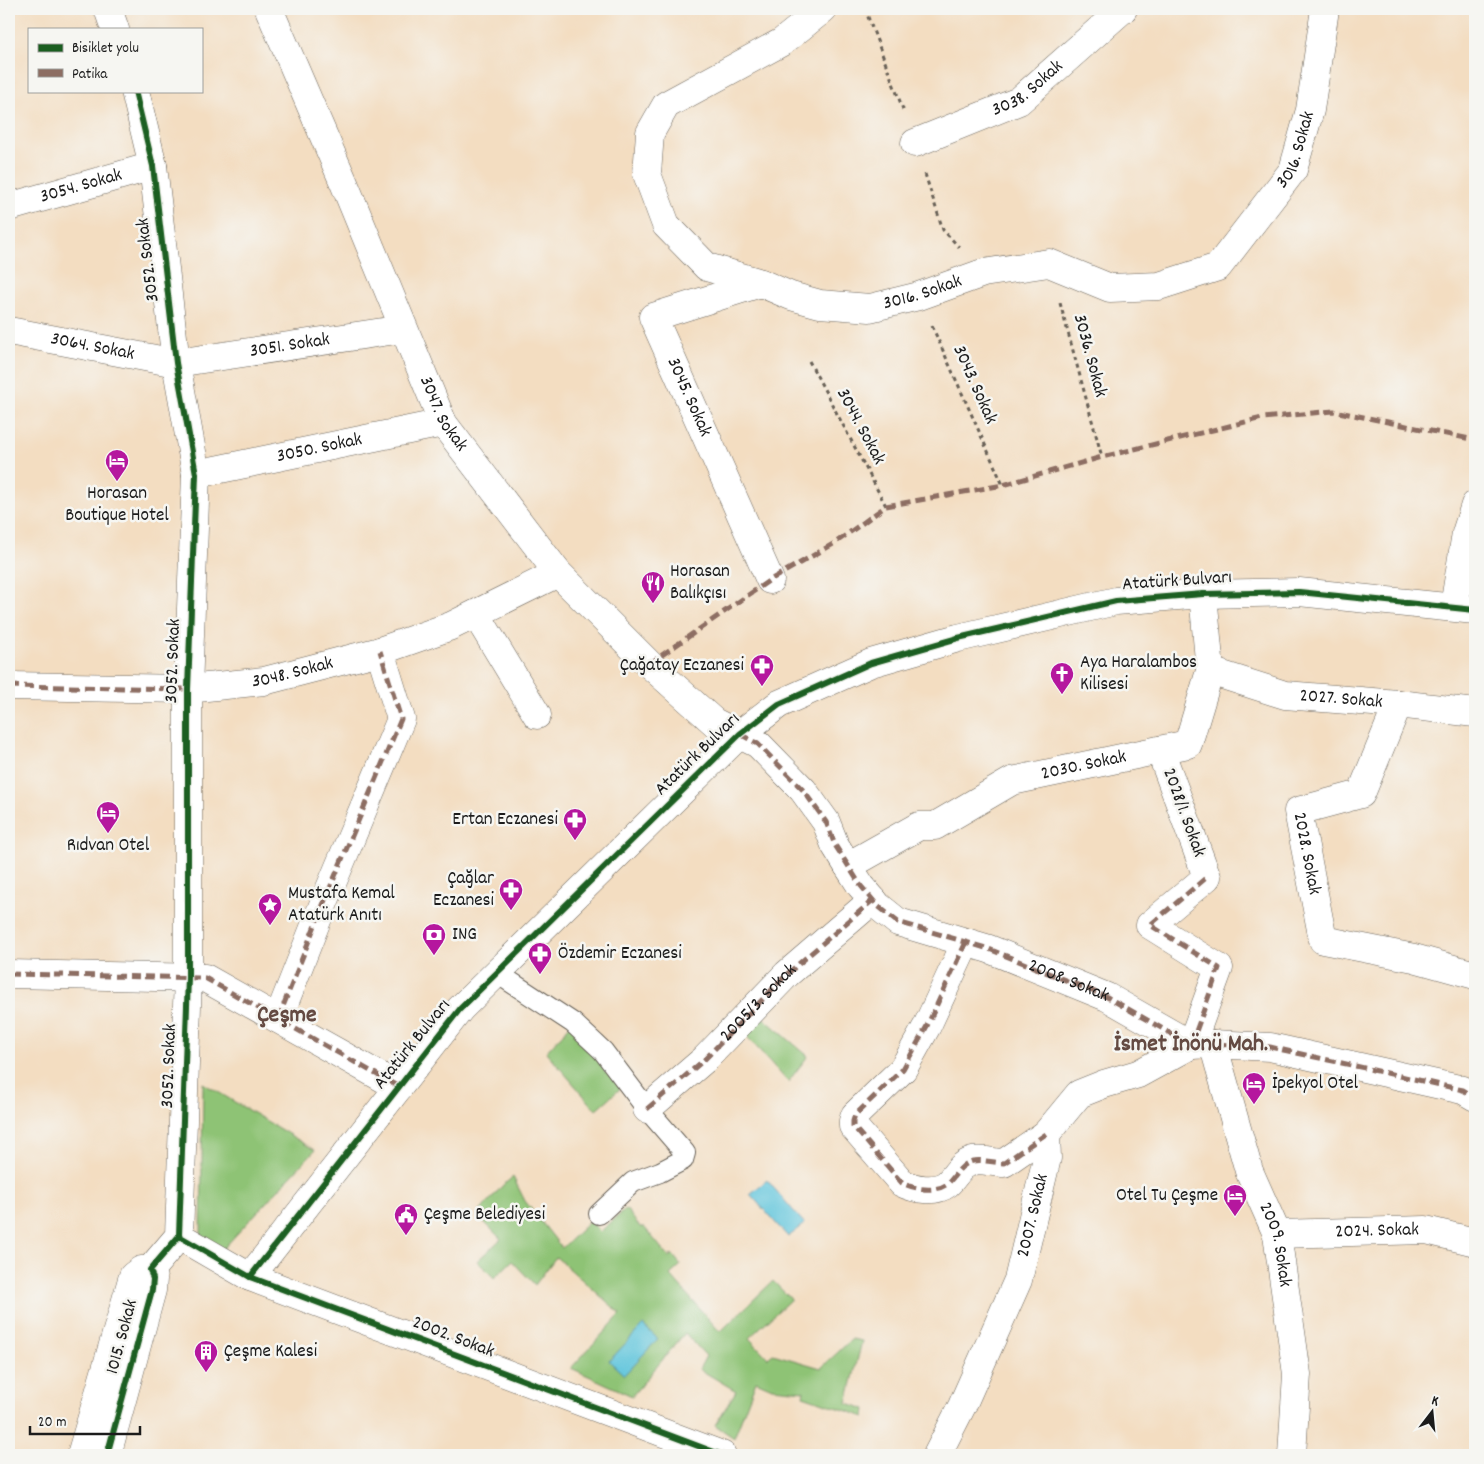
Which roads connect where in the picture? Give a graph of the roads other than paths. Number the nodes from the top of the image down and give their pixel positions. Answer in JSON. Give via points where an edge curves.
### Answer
{"nodes":[{"id":1,"x":108,"y":9,"type":"edge"},
{"id":2,"x":270,"y":9,"type":"edge"},
{"id":3,"x":823,"y":9,"type":"edge"},
{"id":4,"x":1123,"y":9,"type":"edge"},
{"id":5,"x":1325,"y":9,"type":"edge"},
{"id":6,"x":116,"y":28,"type":"edge"},
{"id":7,"x":135,"y":92,"type":"edge"},
{"id":8,"x":915,"y":143,"type":"road end"},
{"id":9,"x":153,"y":166,"type":"junction"},
{"id":10,"x":9,"y":207,"type":"edge"},
{"id":11,"x":761,"y":283,"type":"junction"},
{"id":12,"x":404,"y":329,"type":"junction"},
{"id":13,"x":9,"y":331,"type":"edge"},
{"id":14,"x":176,"y":363,"type":"junction"},
{"id":15,"x":443,"y":423,"type":"junction"},
{"id":16,"x":196,"y":474,"type":"junction"},
{"id":17,"x":1475,"y":505,"type":"edge"},
{"id":18,"x":1470,"y":532,"type":"edge"},
{"id":19,"x":558,"y":573,"type":"junction"},
{"id":20,"x":770,"y":580,"type":"dead end"},
{"id":21,"x":1203,"y":594,"type":"junction"},
{"id":22,"x":1465,"y":609,"type":"edge"},
{"id":23,"x":476,"y":614,"type":"junction"},
{"id":24,"x":380,"y":651,"type":"junction"},
{"id":25,"x":1210,"y":671,"type":"junction"},
{"id":26,"x":9,"y":686,"type":"edge"},
{"id":27,"x":188,"y":689,"type":"junction"},
{"id":28,"x":1398,"y":704,"type":"junction"},
{"id":29,"x":1475,"y":713,"type":"edge"},
{"id":30,"x":538,"y":715,"type":"dead end"},
{"id":31,"x":740,"y":734,"type":"junction"},
{"id":32,"x":1160,"y":750,"type":"junction"},
{"id":33,"x":848,"y":866,"type":"junction"},
{"id":34,"x":873,"y":900,"type":"junction"},
{"id":35,"x":966,"y":942,"type":"junction"},
{"id":36,"x":497,"y":973,"type":"junction"},
{"id":37,"x":9,"y":974,"type":"edge"},
{"id":38,"x":1475,"y":975,"type":"edge"},
{"id":39,"x":188,"y":977,"type":"junction"},
{"id":40,"x":278,"y":1019,"type":"junction"},
{"id":41,"x":1202,"y":1045,"type":"junction"},
{"id":42,"x":399,"y":1087,"type":"junction"},
{"id":43,"x":1475,"y":1097,"type":"edge"},
{"id":44,"x":647,"y":1109,"type":"junction"},
{"id":45,"x":1046,"y":1134,"type":"junction"},
{"id":46,"x":599,"y":1214,"type":"dead end"},
{"id":47,"x":1277,"y":1234,"type":"junction"},
{"id":48,"x":179,"y":1236,"type":"junction"},
{"id":49,"x":1475,"y":1242,"type":"edge"},
{"id":50,"x":150,"y":1270,"type":"junction"},
{"id":51,"x":250,"y":1277,"type":"junction"},
{"id":52,"x":82,"y":1455,"type":"edge"},
{"id":53,"x":107,"y":1455,"type":"edge"},
{"id":54,"x":722,"y":1455,"type":"edge"},
{"id":55,"x":937,"y":1455,"type":"edge"},
{"id":56,"x":1292,"y":1455,"type":"edge"}],
"edges":[{"from":1,"to":6,"type":"street"},
{"from":2,"to":12,"type":"street","name":"3047. Sokak"},
{"from":3,"to":11,"type":"street","name":"3016. Sokak","via":[[782,42],[666,105],[650,133],[647,174],[666,225],[708,267]]},
{"from":4,"to":8,"type":"street","name":"3038. Sokak","via":[[1019,101]]},
{"from":5,"to":11,"type":"street","name":"3016. Sokak","via":[[1310,110],[1293,170],[1218,267],[1159,286],[1110,288],[1049,263],[983,273],[919,296],[870,308],[820,304]]},
{"from":7,"to":9,"type":"street","name":"3052. Sokak"},
{"from":9,"to":10,"type":"street","name":"3054. Sokak"},
{"from":9,"to":14,"type":"street","name":"3052. Sokak"},
{"from":11,"to":20,"type":"street","name":"3045. Sokak","via":[[653,317]]},
{"from":12,"to":14,"type":"street","name":"3051. Sokak"},
{"from":12,"to":15,"type":"street","name":"3047. Sokak"},
{"from":13,"to":14,"type":"street","name":"3064. Sokak"},
{"from":14,"to":16,"type":"street","name":"3052. Sokak"},
{"from":15,"to":16,"type":"street","name":"3050. Sokak"},
{"from":15,"to":19,"type":"street","name":"3047. Sokak"},
{"from":16,"to":27,"type":"street","name":"3052. Sokak"},
{"from":17,"to":18,"type":"street"},
{"from":18,"to":22,"type":"street"},
{"from":19,"to":23,"type":"street","name":"3048. Sokak"},
{"from":19,"to":31,"type":"street","name":"3047. Sokak","via":[[649,664],[714,722]]},
{"from":21,"to":22,"type":"street","name":"Atatürk Bulvarı","via":[[1298,592]]},
{"from":21,"to":25,"type":"street","name":"2030. Sokak"},
{"from":21,"to":31,"type":"street","name":"Atatürk Bulvarı","via":[[1116,601],[958,638],[871,663],[779,704]]},
{"from":23,"to":24,"type":"street","name":"3048. Sokak"},
{"from":23,"to":30,"type":"street"},
{"from":24,"to":27,"type":"street","name":"3048. Sokak","via":[[264,681]]},
{"from":24,"to":40,"type":"street","via":[[401,719]]},
{"from":25,"to":28,"type":"street","name":"2027. Sokak","via":[[1285,695]]},
{"from":25,"to":32,"type":"street","name":"2030. Sokak","via":[[1188,744]]},
{"from":26,"to":27,"type":"street","name":"3048. Sokak"},
{"from":27,"to":39,"type":"street","name":"3052. Sokak"},
{"from":28,"to":29,"type":"street","name":"2027. Sokak"},
{"from":28,"to":38,"type":"street","name":"2028. Sokak","via":[[1361,794],[1298,811],[1323,940],[1414,958]]},
{"from":31,"to":33,"type":"street","name":"2008. Sokak","via":[[758,744],[804,790],[826,822]]},
{"from":31,"to":36,"type":"street","name":"Atatürk Bulvarı"},
{"from":32,"to":33,"type":"street","name":"2030. Sokak","via":[[1012,781],[935,826],[919,826]]},
{"from":32,"to":41,"type":"street","name":"2028/1. Sokak","via":[[1207,877],[1150,925],[1219,968]]},
{"from":33,"to":34,"type":"street","name":"2008. Sokak"},
{"from":34,"to":35,"type":"street","name":"2008. Sokak","via":[[898,922]]},
{"from":34,"to":44,"type":"street","name":"2005/3. Sokak","via":[[787,974],[705,1059]]},
{"from":35,"to":41,"type":"street","name":"2008. Sokak","via":[[1107,997]]},
{"from":35,"to":45,"type":"street","via":[[903,1069],[855,1115],[853,1126],[902,1183],[928,1190],[946,1185],[961,1166],[975,1160],[1004,1164]]},
{"from":36,"to":42,"type":"street","name":"Atatürk Bulvarı","via":[[460,1009]]},
{"from":36,"to":44,"type":"lane","via":[[579,1029],[603,1051]]},
{"from":37,"to":39,"type":"street"},
{"from":39,"to":40,"type":"street","via":[[205,978]]},
{"from":39,"to":48,"type":"street","name":"3052. Sokak"},
{"from":40,"to":42,"type":"street"},
{"from":41,"to":43,"type":"street","name":"2008. Sokak","via":[[1270,1047],[1463,1090]]},
{"from":41,"to":45,"type":"street","via":[[1138,1074],[1079,1094]]},
{"from":41,"to":47,"type":"street","name":"2009. Sokak","via":[[1249,1171]]},
{"from":42,"to":51,"type":"street","name":"Atatürk Bulvarı"},
{"from":44,"to":46,"type":"lane","via":[[684,1151],[684,1158],[633,1182]]},
{"from":45,"to":55,"type":"street","name":"2007. Sokak","via":[[1047,1158],[1018,1280]]},
{"from":47,"to":49,"type":"street","name":"2024. Sokak","via":[[1426,1230]]},
{"from":47,"to":56,"type":"street","name":"2009. Sokak","via":[[1297,1374]]},
{"from":48,"to":50,"type":"street","name":"1015. Sokak"},
{"from":48,"to":51,"type":"street","name":"2002. Sokak"},
{"from":50,"to":52,"type":"street","name":"1015. Sokak","via":[[142,1270],[133,1276]]},
{"from":50,"to":53,"type":"street","name":"1015. Sokak","via":[[152,1290]]},
{"from":51,"to":54,"type":"street","name":"2002. Sokak"}]}
